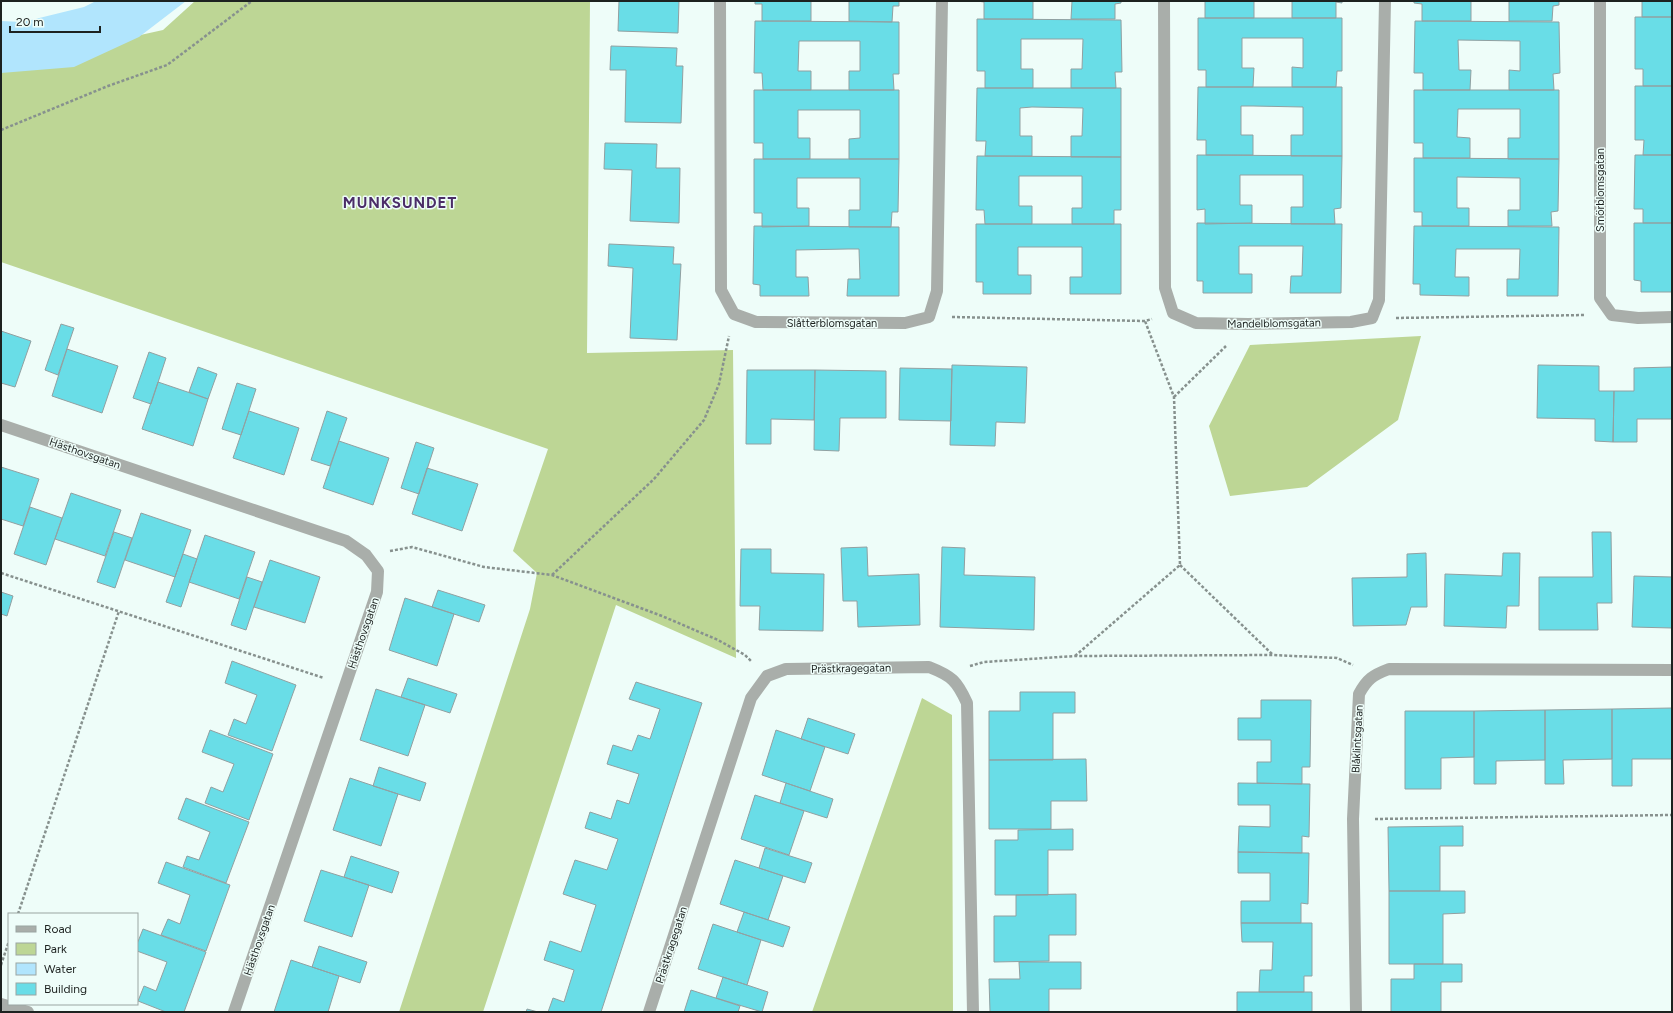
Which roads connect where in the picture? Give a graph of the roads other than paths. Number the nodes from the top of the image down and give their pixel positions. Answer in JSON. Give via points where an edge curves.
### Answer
{"nodes":[{"id":1,"x":720,"y":1,"type":"edge"},
{"id":2,"x":942,"y":1,"type":"edge"},
{"id":3,"x":1164,"y":1,"type":"edge"},
{"id":4,"x":1385,"y":1,"type":"edge"},
{"id":5,"x":1600,"y":1,"type":"edge"},
{"id":6,"x":1672,"y":317,"type":"edge"},
{"id":7,"x":1,"y":425,"type":"edge"},
{"id":8,"x":1672,"y":670,"type":"edge"},
{"id":9,"x":1,"y":1004,"type":"edge"},
{"id":10,"x":28,"y":1012,"type":"edge"},
{"id":11,"x":234,"y":1012,"type":"edge"},
{"id":12,"x":649,"y":1012,"type":"edge"},
{"id":13,"x":973,"y":1012,"type":"edge"},
{"id":14,"x":1356,"y":1012,"type":"edge"}],
"edges":[{"from":1,"to":2,"type":"street","name":"Slåtterblomsgatan","via":[[721,290],[734,314],[756,322],[905,323],[929,317],[937,291]]},
{"from":3,"to":4,"type":"street","name":"Mandelblomsgatan","via":[[1165,288],[1173,313],[1196,323],[1248,324],[1351,322],[1372,318],[1379,300]]},
{"from":5,"to":6,"type":"street","name":"Smörblomsgatan","via":[[1600,298],[1612,315],[1638,318]]},
{"from":7,"to":11,"type":"street","name":"Hästhovsgatan","via":[[346,541],[366,555],[378,571],[377,592]]},
{"from":8,"to":14,"type":"street","name":"Blåklintsgatan","via":[[1389,669],[1376,674],[1366,683],[1359,694],[1353,819]]},
{"from":9,"to":10,"type":"street"},
{"from":12,"to":13,"type":"street","name":"Prästkragegatan","via":[[751,698],[767,676],[786,669],[929,667],[947,674],[960,686],[967,703]]}]}
